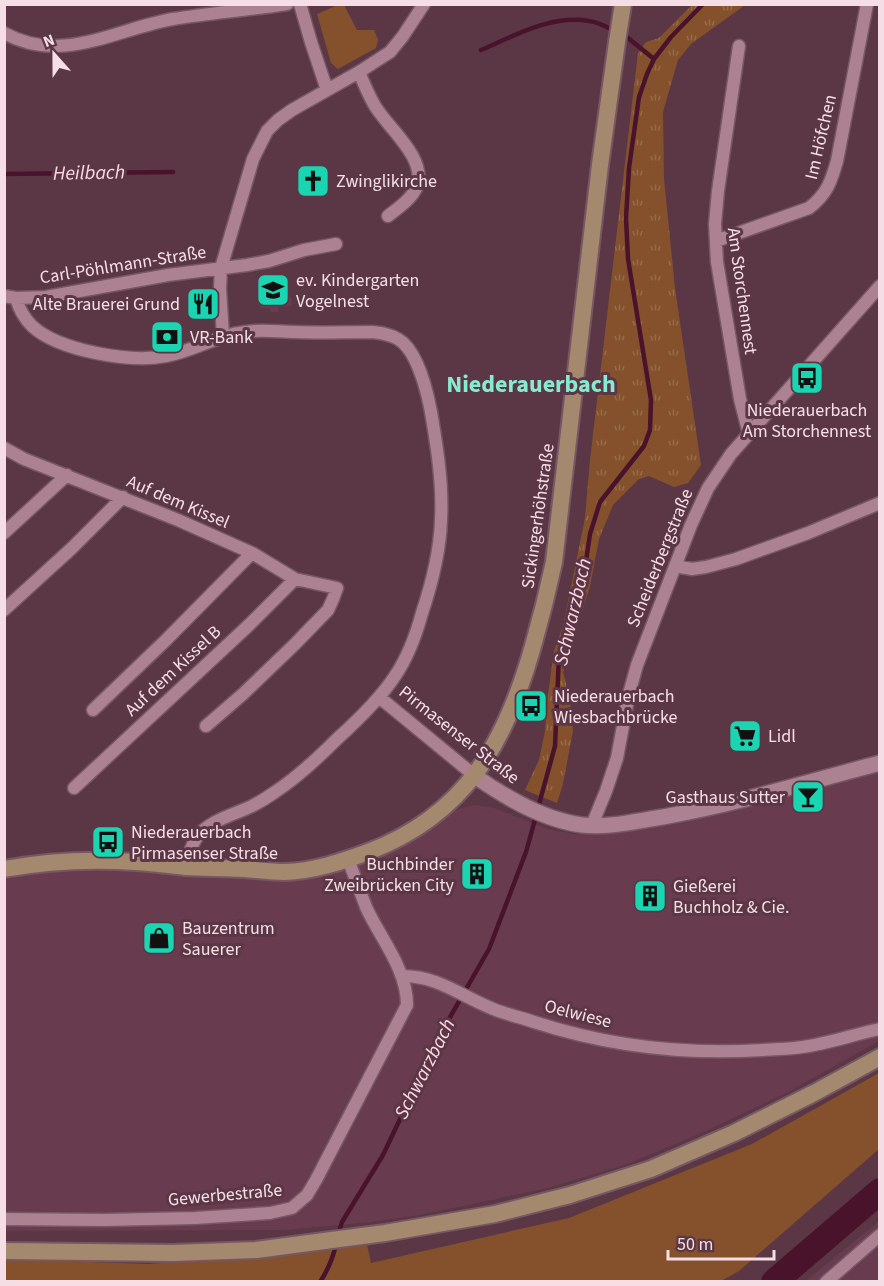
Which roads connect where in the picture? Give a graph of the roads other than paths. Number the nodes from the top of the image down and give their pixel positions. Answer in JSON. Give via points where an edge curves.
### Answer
{"nodes":[{"id":1,"x":286,"y":4,"type":"edge"},
{"id":2,"x":300,"y":4,"type":"edge"},
{"id":3,"x":424,"y":4,"type":"edge"},
{"id":4,"x":867,"y":4,"type":"edge"},
{"id":5,"x":622,"y":13,"type":"edge"},
{"id":6,"x":4,"y":33,"type":"edge"},
{"id":7,"x":739,"y":46,"type":"dead end"},
{"id":8,"x":359,"y":72,"type":"junction"},
{"id":9,"x":327,"y":90,"type":"junction"},
{"id":10,"x":388,"y":216,"type":"dead end"},
{"id":11,"x":716,"y":241,"type":"junction"},
{"id":12,"x":336,"y":244,"type":"dead end"},
{"id":13,"x":220,"y":268,"type":"junction"},
{"id":14,"x":879,"y":286,"type":"edge"},
{"id":15,"x":10,"y":297,"type":"edge"},
{"id":16,"x":223,"y":336,"type":"junction"},
{"id":17,"x":749,"y":434,"type":"junction"},
{"id":18,"x":4,"y":448,"type":"edge"},
{"id":19,"x":67,"y":475,"type":"junction"},
{"id":20,"x":123,"y":497,"type":"junction"},
{"id":21,"x":879,"y":503,"type":"edge"},
{"id":22,"x":4,"y":533,"type":"edge"},
{"id":23,"x":252,"y":553,"type":"junction"},
{"id":24,"x":675,"y":566,"type":"junction"},
{"id":25,"x":295,"y":579,"type":"junction"},
{"id":26,"x":4,"y":610,"type":"edge"},
{"id":27,"x":379,"y":697,"type":"junction"},
{"id":28,"x":93,"y":710,"type":"dead end"},
{"id":29,"x":206,"y":726,"type":"dead end"},
{"id":30,"x":879,"y":764,"type":"edge"},
{"id":31,"x":475,"y":776,"type":"junction"},
{"id":32,"x":74,"y":788,"type":"dead end"},
{"id":33,"x":592,"y":825,"type":"junction"},
{"id":34,"x":348,"y":859,"type":"junction"},
{"id":35,"x":186,"y":867,"type":"junction"},
{"id":36,"x":4,"y":868,"type":"edge"},
{"id":37,"x":402,"y":976,"type":"junction"},
{"id":38,"x":879,"y":1029,"type":"edge"},
{"id":39,"x":879,"y":1057,"type":"edge"},
{"id":40,"x":4,"y":1219,"type":"edge"},
{"id":41,"x":879,"y":1235,"type":"edge"},
{"id":42,"x":4,"y":1251,"type":"edge"},
{"id":43,"x":826,"y":1281,"type":"edge"}],
"edges":[{"from":1,"to":6,"type":"street","via":[[172,19],[74,46],[33,44]]},
{"from":2,"to":9,"type":"street"},
{"from":3,"to":8,"type":"street","name":"Carl-Pöhlmann-Straße","via":[[390,52]]},
{"from":4,"to":11,"type":"street","name":"Im Höfchen","via":[[837,161],[826,193],[809,208]]},
{"from":5,"to":31,"type":"main road","name":"Sickingerhöhstraße","via":[[554,562],[513,707]]},
{"from":7,"to":11,"type":"street","name":"Am Storchennest","via":[[714,224]]},
{"from":8,"to":9,"type":"street","name":"Carl-Pöhlmann-Straße"},
{"from":8,"to":10,"type":"street","via":[[375,106],[417,167],[414,190]]},
{"from":9,"to":13,"type":"street","name":"Carl-Pöhlmann-Straße","via":[[292,110],[267,131],[253,159]]},
{"from":11,"to":17,"type":"street","name":"Am Storchennest","via":[[730,343]]},
{"from":12,"to":13,"type":"street","via":[[269,261]]},
{"from":13,"to":15,"type":"street","name":"Carl-Pöhlmann-Straße","via":[[46,297]]},
{"from":13,"to":16,"type":"street"},
{"from":14,"to":17,"type":"street","name":"Scheiderbergstraße"},
{"from":15,"to":16,"type":"street","via":[[44,335],[113,356],[166,356]]},
{"from":16,"to":27,"type":"street","via":[[248,331],[386,334],[400,340],[420,371],[428,393],[437,451],[439,547],[416,633],[396,675]]},
{"from":17,"to":24,"type":"street","name":"Scheiderbergstraße","via":[[708,488]]},
{"from":18,"to":19,"type":"street","name":"Auf dem Kissel"},
{"from":19,"to":20,"type":"street","name":"Auf dem Kissel"},
{"from":19,"to":22,"type":"street"},
{"from":20,"to":23,"type":"street","name":"Auf dem Kissel"},
{"from":20,"to":26,"type":"street"},
{"from":21,"to":24,"type":"street","via":[[736,559],[692,569]]},
{"from":23,"to":25,"type":"street","name":"Auf dem Kissel"},
{"from":23,"to":28,"type":"street"},
{"from":24,"to":33,"type":"street","name":"Scheiderbergstraße","via":[[637,665],[617,758]]},
{"from":25,"to":29,"type":"street","name":"Auf dem Kissel","via":[[337,588],[328,610]]},
{"from":25,"to":32,"type":"street","name":"Auf dem Kissel B"},
{"from":27,"to":31,"type":"street","name":"Pirmasenser Straße"},
{"from":27,"to":35,"type":"street","name":"Pirmasenser Straße","via":[[296,778],[259,802],[208,826],[197,838]]},
{"from":30,"to":33,"type":"street","name":"Pirmasenser Straße","via":[[692,811]]},
{"from":31,"to":33,"type":"street","name":"Pirmasenser Straße","via":[[519,804],[552,817]]},
{"from":31,"to":34,"type":"main road","name":"Sickingerhöhstraße","via":[[443,809],[414,829]]},
{"from":34,"to":35,"type":"main road","name":"Sickingerhöhstraße","via":[[285,872]]},
{"from":34,"to":37,"type":"street","via":[[367,908]]},
{"from":35,"to":36,"type":"main road","via":[[102,860]]},
{"from":37,"to":38,"type":"street","name":"Oelwiese","via":[[422,977],[502,1012],[619,1044],[743,1052],[808,1046]]},
{"from":37,"to":40,"type":"street","name":"Gewerbestraße","via":[[407,1005],[316,1180],[292,1208],[195,1218]]},
{"from":39,"to":42,"type":"main road","via":[[734,1132],[651,1168],[495,1214],[256,1250]]},
{"from":41,"to":43,"type":"street"}]}
